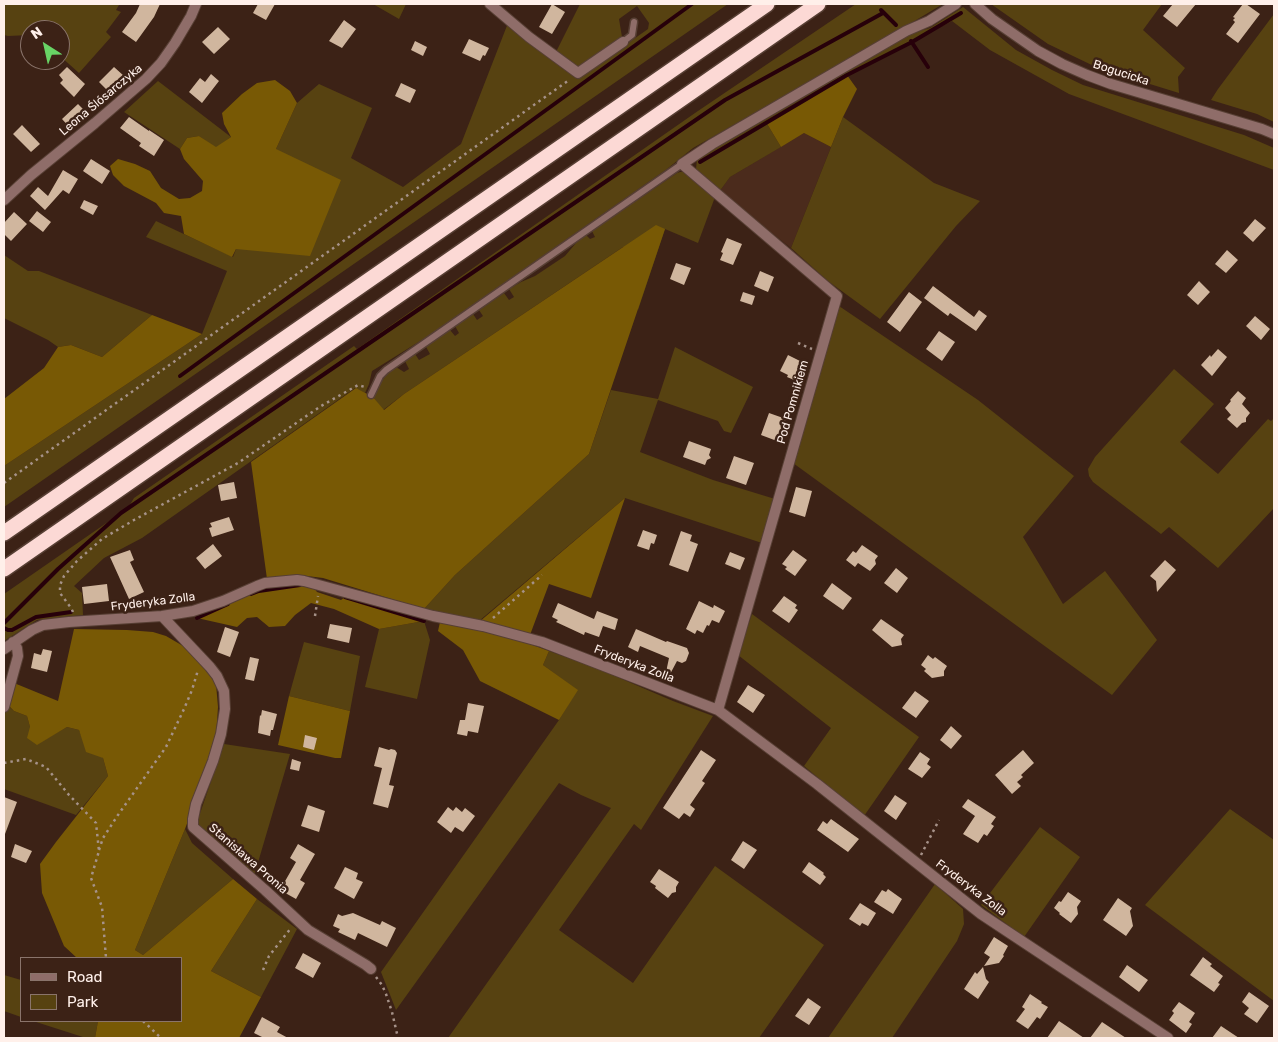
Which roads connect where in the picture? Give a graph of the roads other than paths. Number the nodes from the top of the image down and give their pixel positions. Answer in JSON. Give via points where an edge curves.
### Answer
{"nodes":[{"id":1,"x":196,"y":4,"type":"edge"},
{"id":2,"x":490,"y":4,"type":"edge"},
{"id":3,"x":767,"y":4,"type":"edge"},
{"id":4,"x":818,"y":4,"type":"edge"},
{"id":5,"x":956,"y":4,"type":"edge"},
{"id":6,"x":975,"y":4,"type":"edge"},
{"id":7,"x":634,"y":22,"type":"dead end"},
{"id":8,"x":623,"y":42,"type":"joint"},
{"id":9,"x":1274,"y":134,"type":"edge"},
{"id":10,"x":682,"y":164,"type":"junction"},
{"id":11,"x":4,"y":200,"type":"edge"},
{"id":12,"x":372,"y":392,"type":"road end"},
{"id":13,"x":4,"y":533,"type":"edge"},
{"id":14,"x":4,"y":569,"type":"edge"},
{"id":15,"x":162,"y":616,"type":"junction"},
{"id":16,"x":13,"y":642,"type":"junction"},
{"id":17,"x":4,"y":649,"type":"edge"},
{"id":18,"x":4,"y":707,"type":"edge"},
{"id":19,"x":718,"y":710,"type":"junction"},
{"id":20,"x":372,"y":969,"type":"road end"},
{"id":21,"x":1168,"y":1038,"type":"edge"}],
"edges":[{"from":1,"to":11,"type":"street","name":"Leona Ślósarczyka","via":[[175,43],[152,73]]},
{"from":2,"to":8,"type":"street","via":[[578,73]]},
{"from":3,"to":13,"type":"highway"},
{"from":4,"to":14,"type":"highway"},
{"from":5,"to":10,"type":"street"},
{"from":6,"to":9,"type":"street","name":"Bogucicka","via":[[1038,51],[1088,75]]},
{"from":7,"to":8,"type":"lane","via":[[632,35]]},
{"from":10,"to":12,"type":"lane","via":[[393,365],[380,376]]},
{"from":10,"to":19,"type":"street","name":"Pod Pomnikiem","via":[[837,296]]},
{"from":15,"to":16,"type":"street","name":"Fryderyka Zolla","via":[[43,625]]},
{"from":15,"to":19,"type":"street","name":"Fryderyka Zolla","via":[[209,607],[265,583],[297,580],[542,642]]},
{"from":15,"to":20,"type":"street","name":"Stanisława Pronia","via":[[201,656],[224,691],[225,709],[218,743],[194,812],[193,827],[308,930]]},
{"from":16,"to":17,"type":"street","name":"Fryderyka Zolla"},
{"from":16,"to":18,"type":"street","via":[[18,656]]},
{"from":19,"to":21,"type":"street","name":"Fryderyka Zolla","via":[[981,914]]}]}
